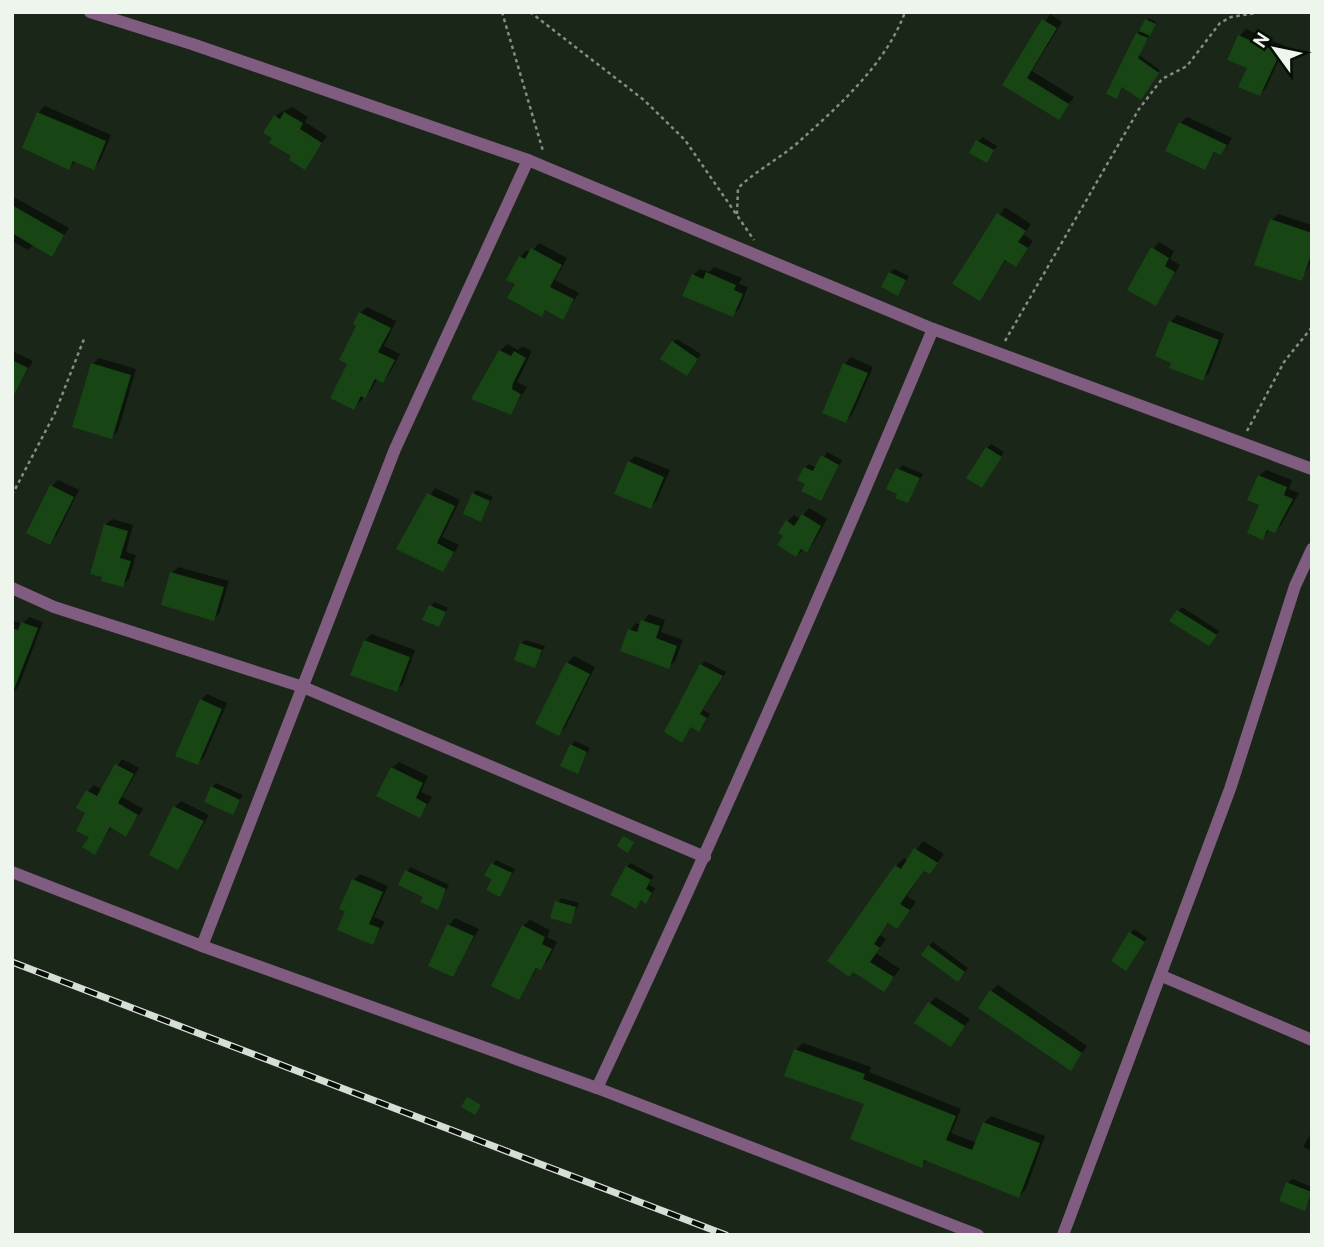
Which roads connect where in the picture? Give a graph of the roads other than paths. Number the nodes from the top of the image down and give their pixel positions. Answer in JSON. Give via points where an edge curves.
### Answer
{"nodes":[{"id":1,"x":90,"y":12,"type":"edge"},
{"id":2,"x":528,"y":160,"type":"junction"},
{"id":3,"x":933,"y":329,"type":"junction"},
{"id":4,"x":1312,"y":469,"type":"edge"},
{"id":5,"x":1312,"y":549,"type":"edge"},
{"id":6,"x":12,"y":588,"type":"edge"},
{"id":7,"x":303,"y":687,"type":"junction"},
{"id":8,"x":705,"y":857,"type":"junction"},
{"id":9,"x":12,"y":872,"type":"edge"},
{"id":10,"x":202,"y":946,"type":"junction"},
{"id":11,"x":1162,"y":975,"type":"junction"},
{"id":12,"x":1312,"y":1040,"type":"edge"},
{"id":13,"x":597,"y":1088,"type":"junction"},
{"id":14,"x":978,"y":1235,"type":"edge"},
{"id":15,"x":1063,"y":1235,"type":"edge"}],
"edges":[{"from":1,"to":2,"type":"street"},
{"from":2,"to":3,"type":"street"},
{"from":2,"to":7,"type":"street","via":[[395,449]]},
{"from":3,"to":4,"type":"street"},
{"from":3,"to":8,"type":"street"},
{"from":5,"to":11,"type":"street","via":[[1294,586],[1230,789]]},
{"from":6,"to":7,"type":"street","via":[[54,607]]},
{"from":7,"to":8,"type":"street"},
{"from":7,"to":10,"type":"street"},
{"from":8,"to":13,"type":"street"},
{"from":9,"to":10,"type":"street"},
{"from":10,"to":13,"type":"street"},
{"from":11,"to":12,"type":"street"},
{"from":11,"to":15,"type":"street"},
{"from":13,"to":14,"type":"street"}]}
